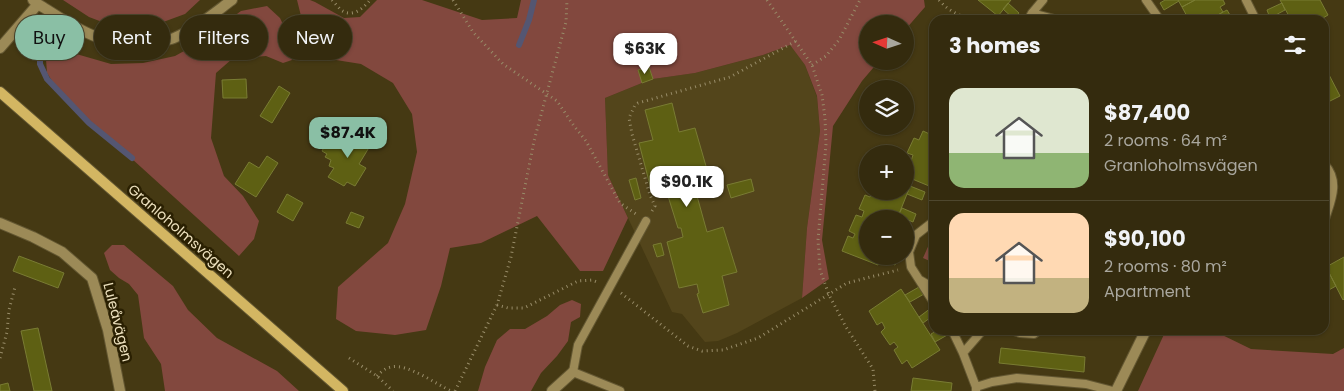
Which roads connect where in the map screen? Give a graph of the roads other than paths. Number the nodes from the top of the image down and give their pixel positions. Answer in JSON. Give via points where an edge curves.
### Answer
{"nodes":[{"id":1,"x":232,"y":0,"type":"edge"},
{"id":2,"x":1043,"y":0,"type":"edge"},
{"id":3,"x":1146,"y":0,"type":"edge"},
{"id":4,"x":1246,"y":0,"type":"edge"},
{"id":5,"x":36,"y":2,"type":"edge"},
{"id":6,"x":1031,"y":15,"type":"edge"},
{"id":7,"x":1156,"y":15,"type":"edge"},
{"id":8,"x":1254,"y":15,"type":"edge"},
{"id":9,"x":0,"y":48,"type":"edge"},
{"id":10,"x":0,"y":92,"type":"edge"},
{"id":11,"x":1329,"y":171,"type":"edge"},
{"id":12,"x":1329,"y":203,"type":"edge"},
{"id":13,"x":646,"y":221,"type":"road end"},
{"id":14,"x":0,"y":223,"type":"edge"},
{"id":15,"x":929,"y":225,"type":"edge"},
{"id":16,"x":918,"y":279,"type":"junction"},
{"id":17,"x":929,"y":285,"type":"edge"},
{"id":18,"x":929,"y":296,"type":"edge"},
{"id":19,"x":954,"y":335,"type":"edge"},
{"id":20,"x":979,"y":335,"type":"edge"},
{"id":21,"x":1143,"y":335,"type":"edge"},
{"id":22,"x":963,"y":353,"type":"junction"},
{"id":23,"x":573,"y":372,"type":"junction"},
{"id":24,"x":976,"y":389,"type":"edge"},
{"id":25,"x":120,"y":391,"type":"edge"},
{"id":26,"x":343,"y":391,"type":"edge"},
{"id":27,"x":552,"y":391,"type":"edge"},
{"id":28,"x":620,"y":391,"type":"edge"},
{"id":29,"x":1114,"y":391,"type":"edge"}],
"edges":[{"from":1,"to":5,"type":"street","via":[[203,22],[172,39],[134,44],[104,40],[76,28]]},
{"from":2,"to":6,"type":"lane"},
{"from":3,"to":7,"type":"lane"},
{"from":4,"to":8,"type":"lane"},
{"from":5,"to":9,"type":"street"},
{"from":10,"to":26,"type":"street","name":"Granloholmsvägen"},
{"from":11,"to":12,"type":"street","via":[[1333,190]]},
{"from":13,"to":23,"type":"lane","via":[[578,345]]},
{"from":14,"to":25,"type":"street","name":"Luleåvägen","via":[[62,252],[92,278],[108,330]]},
{"from":15,"to":16,"type":"lane","via":[[916,235],[909,252],[911,267]]},
{"from":16,"to":17,"type":"lane"},
{"from":16,"to":18,"type":"lane"},
{"from":19,"to":22,"type":"lane"},
{"from":20,"to":22,"type":"lane"},
{"from":21,"to":29,"type":"street"},
{"from":22,"to":24,"type":"lane"},
{"from":23,"to":27,"type":"street"},
{"from":23,"to":28,"type":"lane"},
{"from":24,"to":29,"type":"lane","via":[[992,382],[1017,378],[1086,384]]}]}
